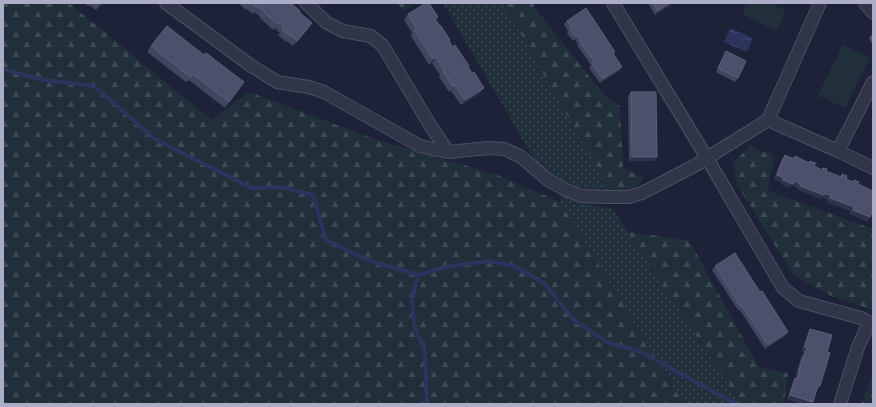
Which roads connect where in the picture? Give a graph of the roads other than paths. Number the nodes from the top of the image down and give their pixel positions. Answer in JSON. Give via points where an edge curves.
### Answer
{"nodes":[{"id":1,"x":166,"y":3,"type":"edge"},
{"id":2,"x":306,"y":3,"type":"edge"},
{"id":3,"x":613,"y":3,"type":"edge"},
{"id":4,"x":820,"y":3,"type":"edge"},
{"id":5,"x":865,"y":3,"type":"edge"},
{"id":6,"x":873,"y":13,"type":"edge"},
{"id":7,"x":873,"y":82,"type":"edge"},
{"id":8,"x":768,"y":120,"type":"junction"},
{"id":9,"x":838,"y":151,"type":"junction"},
{"id":10,"x":448,"y":152,"type":"junction"},
{"id":11,"x":707,"y":158,"type":"junction"},
{"id":12,"x":873,"y":168,"type":"edge"},
{"id":13,"x":871,"y":323,"type":"edge"},
{"id":14,"x":840,"y":404,"type":"edge"}],
"edges":[{"from":1,"to":10,"type":"street","via":[[277,82],[324,92],[420,146]]},
{"from":2,"to":10,"type":"street","via":[[327,23],[343,31],[371,36],[383,46]]},
{"from":3,"to":11,"type":"street"},
{"from":4,"to":8,"type":"street"},
{"from":5,"to":6,"type":"street"},
{"from":7,"to":9,"type":"street"},
{"from":8,"to":9,"type":"street"},
{"from":8,"to":11,"type":"street"},
{"from":9,"to":12,"type":"street"},
{"from":10,"to":11,"type":"street","via":[[504,149],[520,156],[548,180],[566,190],[582,196],[604,197],[628,197],[642,193]]},
{"from":11,"to":13,"type":"street","via":[[783,288],[799,301]]},
{"from":13,"to":14,"type":"street","via":[[858,347]]}]}
